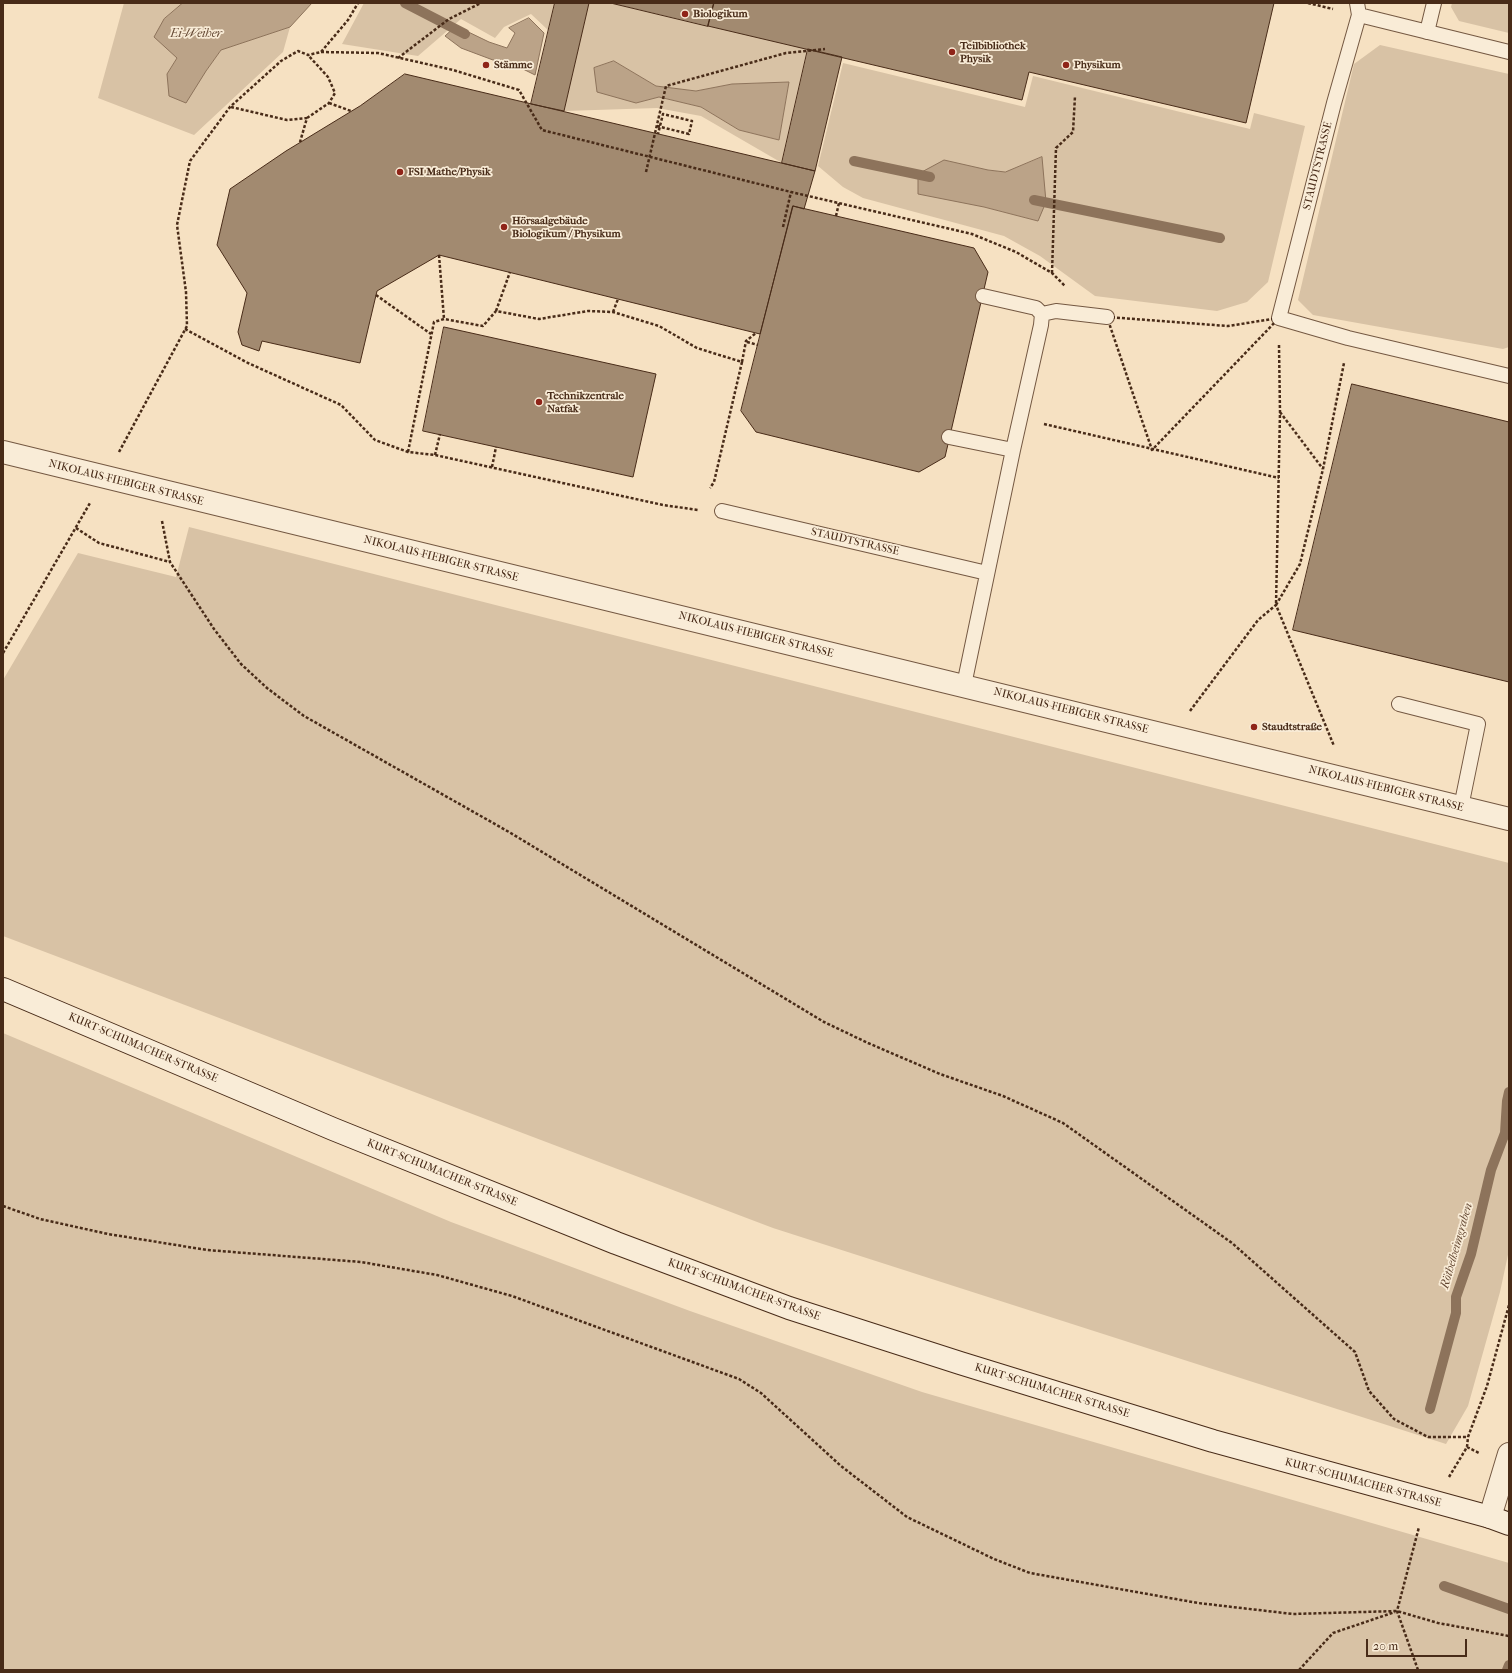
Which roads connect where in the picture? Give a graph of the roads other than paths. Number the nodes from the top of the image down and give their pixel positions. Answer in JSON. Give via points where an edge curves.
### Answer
{"nodes":[{"id":1,"x":1434,"y":3,"type":"edge"},
{"id":2,"x":1358,"y":9,"type":"edge"},
{"id":3,"x":1427,"y":32,"type":"junction"},
{"id":4,"x":1509,"y":52,"type":"edge"},
{"id":5,"x":983,"y":296,"type":"dead end"},
{"id":6,"x":1042,"y":314,"type":"junction"},
{"id":7,"x":1102,"y":317,"type":"road end"},
{"id":8,"x":1509,"y":376,"type":"edge"},
{"id":9,"x":949,"y":437,"type":"dead end"},
{"id":10,"x":1013,"y":450,"type":"junction"},
{"id":11,"x":3,"y":452,"type":"edge"},
{"id":12,"x":722,"y":511,"type":"road end"},
{"id":13,"x":987,"y":573,"type":"junction"},
{"id":14,"x":964,"y":685,"type":"junction"},
{"id":15,"x":1398,"y":704,"type":"dead end"},
{"id":16,"x":1461,"y":807,"type":"junction"},
{"id":17,"x":1509,"y":818,"type":"edge"},
{"id":18,"x":3,"y":989,"type":"edge"},
{"id":19,"x":1509,"y":1454,"type":"edge"},
{"id":20,"x":1499,"y":1521,"type":"edge"}],
"edges":[{"from":1,"to":3,"type":"lane"},
{"from":2,"to":3,"type":"lane","name":"STAUDTSTRASSE"},
{"from":2,"to":8,"type":"lane","name":"STAUDTSTRASSE","via":[[1279,322]]},
{"from":3,"to":4,"type":"lane","name":"STAUDTSTRASSE"},
{"from":5,"to":6,"type":"lane","via":[[1036,308]]},
{"from":6,"to":7,"type":"lane","via":[[1056,311]]},
{"from":6,"to":10,"type":"lane"},
{"from":9,"to":10,"type":"lane"},
{"from":10,"to":13,"type":"lane"},
{"from":11,"to":14,"type":"street","name":"NIKOLAUS-FIEBIGER-STRASSE"},
{"from":12,"to":13,"type":"lane","name":"STAUDTSTRASSE"},
{"from":13,"to":14,"type":"lane"},
{"from":14,"to":16,"type":"street","name":"NIKOLAUS-FIEBIGER-STRASSE"},
{"from":15,"to":16,"type":"lane","via":[[1478,724]]},
{"from":16,"to":17,"type":"street","name":"NIKOLAUS-FIEBIGER-STRASSE"},
{"from":18,"to":20,"type":"street","name":"KURT-SCHUMACHER-STRASSE","via":[[348,1135],[616,1243],[789,1308],[1206,1439]]},
{"from":19,"to":20,"type":"street"}]}
